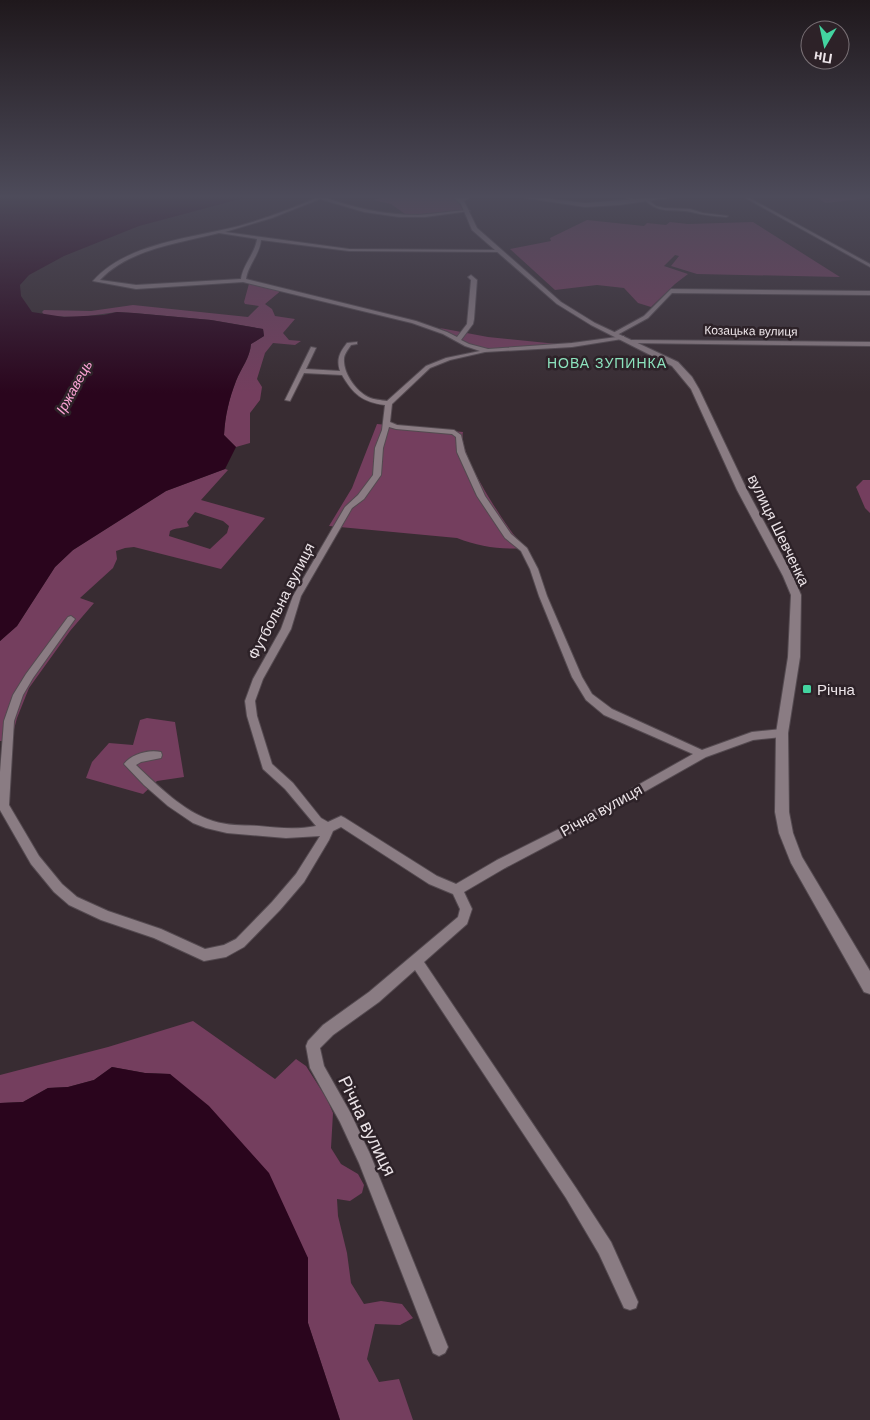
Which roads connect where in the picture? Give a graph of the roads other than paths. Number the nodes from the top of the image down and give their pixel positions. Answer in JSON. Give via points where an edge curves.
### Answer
{"nodes":[{"id":1,"x":126,"y":261,"type":"edge"},
{"id":2,"x":251,"y":261,"type":"edge"},
{"id":3,"x":511,"y":261,"type":"edge"},
{"id":4,"x":471,"y":277,"type":"dead end"},
{"id":5,"x":243,"y":280,"type":"junction"},
{"id":6,"x":870,"y":293,"type":"edge"},
{"id":7,"x":623,"y":337,"type":"junction"},
{"id":8,"x":458,"y":340,"type":"junction"},
{"id":9,"x":355,"y":343,"type":"dead end"},
{"id":10,"x":870,"y":344,"type":"edge"},
{"id":11,"x":314,"y":348,"type":"dead end"},
{"id":12,"x":488,"y":351,"type":"junction"},
{"id":13,"x":302,"y":372,"type":"junction"},
{"id":14,"x":345,"y":374,"type":"junction"},
{"id":15,"x":288,"y":400,"type":"dead end"},
{"id":16,"x":389,"y":403,"type":"junction"},
{"id":17,"x":386,"y":424,"type":"junction"},
{"id":18,"x":71,"y":619,"type":"dead end"},
{"id":19,"x":782,"y":733,"type":"junction"},
{"id":20,"x":702,"y":754,"type":"junction"},
{"id":21,"x":157,"y":755,"type":"dead end"},
{"id":22,"x":328,"y":828,"type":"junction"},
{"id":23,"x":457,"y":890,"type":"junction"},
{"id":24,"x":416,"y":960,"type":"junction"},
{"id":25,"x":870,"y":986,"type":"edge"},
{"id":26,"x":630,"y":1302,"type":"dead end"},
{"id":27,"x":439,"y":1348,"type":"dead end"}],
"edges":[{"from":1,"to":5,"type":"street","name":"Козацька вулиця","via":[[107,270],[96,281],[136,287]]},
{"from":2,"to":5,"type":"street"},
{"from":3,"to":7,"type":"street","name":"вулиця Шевченка","via":[[559,303]]},
{"from":4,"to":8,"type":"street","via":[[474,280],[470,324]]},
{"from":5,"to":8,"type":"street","name":"Козацька вулиця","via":[[414,322]]},
{"from":6,"to":7,"type":"street","via":[[671,291]]},
{"from":7,"to":10,"type":"street","name":"Козацька вулиця"},
{"from":7,"to":12,"type":"street","name":"Козацька вулиця","via":[[572,346]]},
{"from":7,"to":19,"type":"street","name":"вулиця Шевченка","via":[[675,364],[689,379],[796,595],[791,685]]},
{"from":8,"to":12,"type":"street","name":"Козацька вулиця"},
{"from":9,"to":14,"type":"street","via":[[349,344],[342,356]]},
{"from":11,"to":13,"type":"street"},
{"from":12,"to":16,"type":"street","name":"Козацька вулиця","via":[[448,359],[428,367]]},
{"from":13,"to":14,"type":"street"},
{"from":13,"to":15,"type":"street"},
{"from":14,"to":16,"type":"street","via":[[362,396]]},
{"from":16,"to":17,"type":"street","name":"Футбольна вулиця"},
{"from":17,"to":20,"type":"street","via":[[454,432],[459,436],[461,452],[481,496],[508,536],[524,550],[534,568],[577,677],[589,697],[608,712]]},
{"from":17,"to":22,"type":"street","name":"Футбольна вулиця","via":[[379,448],[377,475],[349,507],[297,596],[286,629],[258,679],[250,701],[267,766]]},
{"from":18,"to":22,"type":"street","via":[[29,676],[15,703],[9,721],[3,805],[35,860],[73,901],[204,955],[226,951],[240,943],[288,892]]},
{"from":19,"to":20,"type":"street","name":"Річна вулиця","via":[[752,736]]},
{"from":19,"to":25,"type":"street","name":"вулиця Шевченка","via":[[782,812],[786,833],[796,859]]},
{"from":20,"to":23,"type":"street","name":"Річна вулиця"},
{"from":21,"to":22,"type":"street","via":[[139,758],[129,764],[163,797],[208,824],[221,828],[297,834],[312,834]]},
{"from":22,"to":23,"type":"street","via":[[341,821],[433,880]]},
{"from":23,"to":24,"type":"street","name":"Річна вулиця","via":[[466,909],[463,920]]},
{"from":24,"to":26,"type":"street","via":[[571,1193],[605,1248]]},
{"from":24,"to":27,"type":"street","name":"Річна вулиця","via":[[374,997],[328,1030],[313,1046],[317,1068],[365,1159]]}]}
